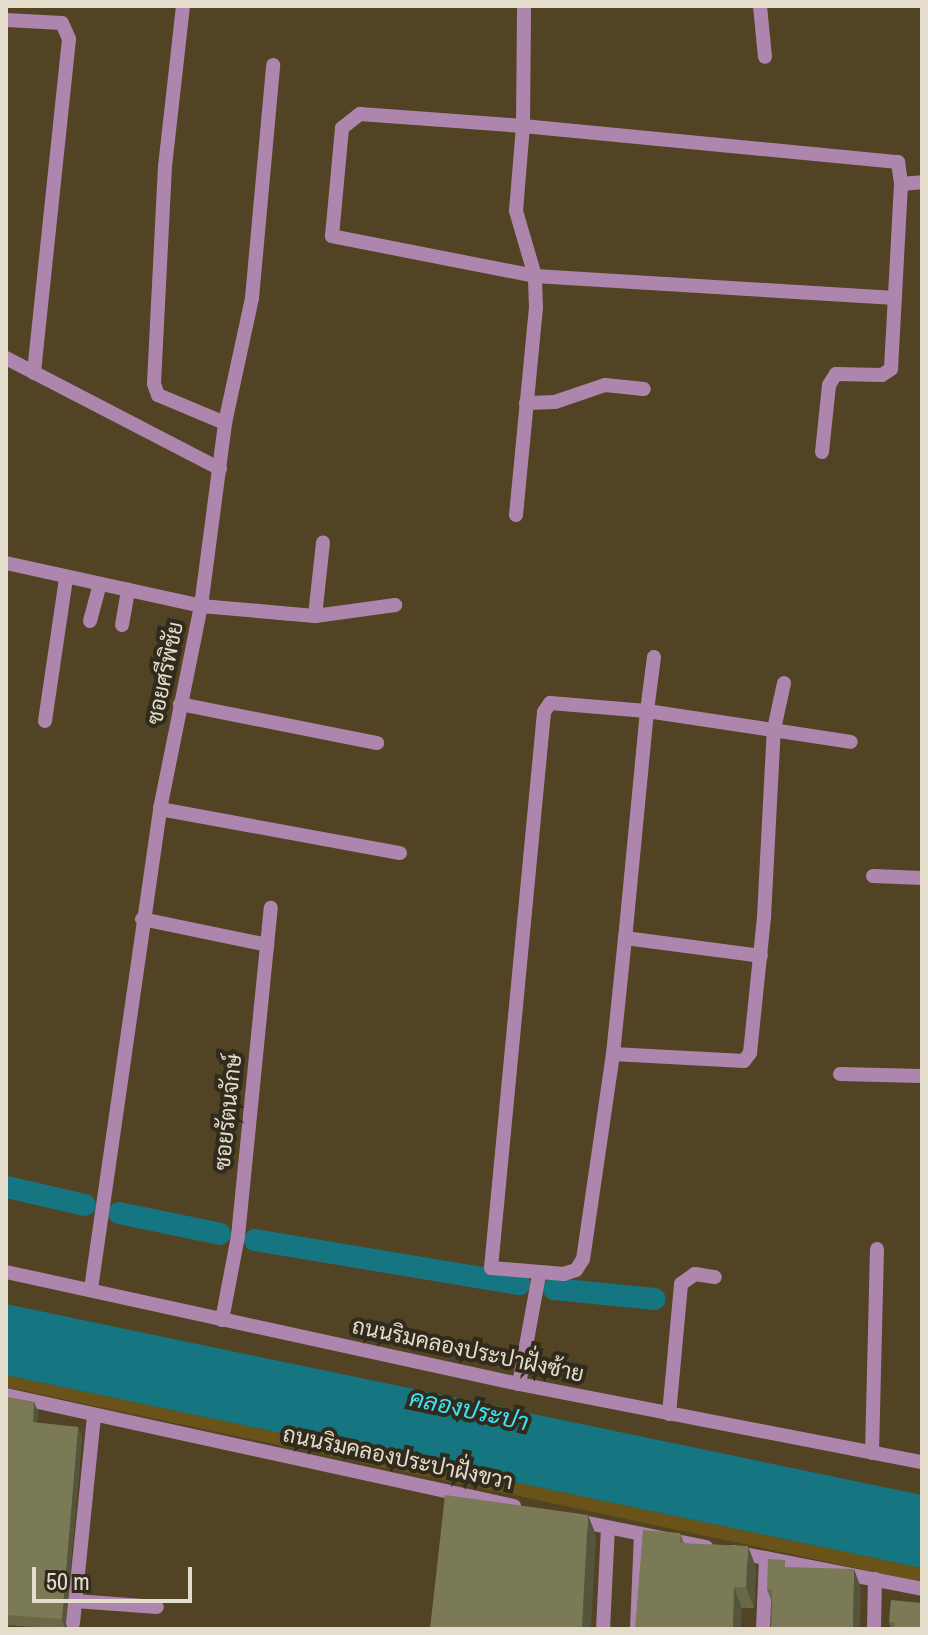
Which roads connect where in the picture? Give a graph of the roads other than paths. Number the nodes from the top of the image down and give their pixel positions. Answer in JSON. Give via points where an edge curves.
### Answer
{"nodes":[{"id":1,"x":183,"y":6,"type":"edge"},
{"id":2,"x":524,"y":6,"type":"edge"},
{"id":3,"x":760,"y":6,"type":"edge"},
{"id":4,"x":6,"y":20,"type":"edge"},
{"id":5,"x":765,"y":57,"type":"dead end"},
{"id":6,"x":273,"y":65,"type":"dead end"},
{"id":7,"x":523,"y":126,"type":"junction"},
{"id":8,"x":922,"y":182,"type":"edge"},
{"id":9,"x":901,"y":184,"type":"junction"},
{"id":10,"x":535,"y":276,"type":"junction"},
{"id":11,"x":895,"y":298,"type":"junction"},
{"id":12,"x":6,"y":358,"type":"edge"},
{"id":13,"x":34,"y":373,"type":"junction"},
{"id":14,"x":644,"y":389,"type":"dead end"},
{"id":15,"x":526,"y":403,"type":"junction"},
{"id":16,"x":225,"y":423,"type":"junction"},
{"id":17,"x":822,"y":452,"type":"dead end"},
{"id":18,"x":220,"y":469,"type":"junction"},
{"id":19,"x":516,"y":515,"type":"dead end"},
{"id":20,"x":323,"y":542,"type":"dead end"},
{"id":21,"x":6,"y":563,"type":"edge"},
{"id":22,"x":66,"y":578,"type":"junction"},
{"id":23,"x":100,"y":584,"type":"junction"},
{"id":24,"x":128,"y":590,"type":"junction"},
{"id":25,"x":395,"y":605,"type":"dead end"},
{"id":26,"x":201,"y":606,"type":"junction"},
{"id":27,"x":315,"y":616,"type":"junction"},
{"id":28,"x":90,"y":621,"type":"dead end"},
{"id":29,"x":122,"y":625,"type":"dead end"},
{"id":30,"x":654,"y":657,"type":"dead end"},
{"id":31,"x":784,"y":683,"type":"dead end"},
{"id":32,"x":180,"y":704,"type":"junction"},
{"id":33,"x":647,"y":711,"type":"junction"},
{"id":34,"x":45,"y":721,"type":"dead end"},
{"id":35,"x":774,"y":729,"type":"junction"},
{"id":36,"x":851,"y":742,"type":"dead end"},
{"id":37,"x":377,"y":743,"type":"dead end"},
{"id":38,"x":160,"y":809,"type":"junction"},
{"id":39,"x":400,"y":853,"type":"dead end"},
{"id":40,"x":873,"y":876,"type":"dead end"},
{"id":41,"x":922,"y":878,"type":"edge"},
{"id":42,"x":271,"y":908,"type":"dead end"},
{"id":43,"x":142,"y":919,"type":"junction"},
{"id":44,"x":625,"y":938,"type":"junction"},
{"id":45,"x":267,"y":945,"type":"junction"},
{"id":46,"x":761,"y":956,"type":"junction"},
{"id":47,"x":613,"y":1054,"type":"junction"},
{"id":48,"x":840,"y":1074,"type":"dead end"},
{"id":49,"x":922,"y":1076,"type":"edge"},
{"id":50,"x":877,"y":1249,"type":"dead end"},
{"id":51,"x":6,"y":1272,"type":"edge"},
{"id":52,"x":539,"y":1275,"type":"junction"},
{"id":53,"x":715,"y":1277,"type":"dead end"},
{"id":54,"x":91,"y":1289,"type":"junction"},
{"id":55,"x":222,"y":1320,"type":"junction"},
{"id":56,"x":519,"y":1384,"type":"junction"},
{"id":57,"x":6,"y":1395,"type":"edge"},
{"id":58,"x":669,"y":1414,"type":"junction"},
{"id":59,"x":94,"y":1415,"type":"junction"},
{"id":60,"x":872,"y":1453,"type":"junction"},
{"id":61,"x":922,"y":1462,"type":"edge"},
{"id":62,"x":531,"y":1510,"type":"edge"},
{"id":63,"x":562,"y":1517,"type":"edge"},
{"id":64,"x":608,"y":1528,"type":"junction"},
{"id":65,"x":641,"y":1535,"type":"junction"},
{"id":66,"x":766,"y":1558,"type":"junction"},
{"id":67,"x":875,"y":1579,"type":"junction"},
{"id":68,"x":922,"y":1589,"type":"edge"},
{"id":69,"x":75,"y":1601,"type":"junction"},
{"id":70,"x":157,"y":1607,"type":"dead end"},
{"id":71,"x":73,"y":1623,"type":"dead end"},
{"id":72,"x":603,"y":1629,"type":"edge"},
{"id":73,"x":637,"y":1629,"type":"edge"},
{"id":74,"x":763,"y":1629,"type":"edge"},
{"id":75,"x":874,"y":1629,"type":"edge"}],
"edges":[{"from":1,"to":16,"type":"street","via":[[165,166],[154,384],[158,395]]},
{"from":2,"to":7,"type":"street"},
{"from":3,"to":5,"type":"street"},
{"from":4,"to":13,"type":"street","via":[[62,23],[69,39]]},
{"from":6,"to":16,"type":"street","name":"ซอยศรีพิชัย","via":[[252,298]]},
{"from":7,"to":9,"type":"street","via":[[898,162]]},
{"from":7,"to":10,"type":"street","via":[[516,211]]},
{"from":7,"to":10,"type":"street","via":[[353,116],[339,141],[330,227],[332,236],[344,240]]},
{"from":8,"to":9,"type":"street"},
{"from":9,"to":11,"type":"street"},
{"from":10,"to":11,"type":"street"},
{"from":10,"to":15,"type":"street"},
{"from":11,"to":17,"type":"street","via":[[891,369],[882,375],[836,374],[829,385]]},
{"from":12,"to":13,"type":"street"},
{"from":13,"to":18,"type":"street"},
{"from":14,"to":15,"type":"street","via":[[605,385],[555,402]]},
{"from":15,"to":19,"type":"street"},
{"from":16,"to":18,"type":"street","name":"ซอยศรีพิชัย"},
{"from":18,"to":26,"type":"street","name":"ซอยศรีพิชัย"},
{"from":20,"to":27,"type":"street"},
{"from":21,"to":22,"type":"street"},
{"from":22,"to":23,"type":"street"},
{"from":22,"to":34,"type":"street"},
{"from":23,"to":24,"type":"street"},
{"from":23,"to":28,"type":"street"},
{"from":24,"to":26,"type":"street"},
{"from":24,"to":29,"type":"street"},
{"from":25,"to":27,"type":"street"},
{"from":26,"to":27,"type":"street"},
{"from":26,"to":32,"type":"street","name":"ซอยศรีพิชัย"},
{"from":30,"to":33,"type":"street"},
{"from":31,"to":35,"type":"street"},
{"from":32,"to":37,"type":"street"},
{"from":32,"to":38,"type":"street","name":"ซอยศรีพิชัย"},
{"from":33,"to":35,"type":"street"},
{"from":33,"to":44,"type":"street"},
{"from":33,"to":52,"type":"street","via":[[557,700],[544,712],[491,1268]]},
{"from":35,"to":36,"type":"street"},
{"from":35,"to":46,"type":"street"},
{"from":38,"to":39,"type":"street"},
{"from":38,"to":43,"type":"street","name":"ซอยศรีพิชัย"},
{"from":40,"to":41,"type":"street"},
{"from":42,"to":45,"type":"street","name":"ซอยรัตนจักษ์"},
{"from":43,"to":45,"type":"street"},
{"from":43,"to":54,"type":"street","name":"ซอยศรีพิชัย"},
{"from":44,"to":46,"type":"street"},
{"from":44,"to":47,"type":"street"},
{"from":45,"to":55,"type":"street","name":"ซอยรัตนจักษ์","via":[[238,1236]]},
{"from":46,"to":47,"type":"street","via":[[752,1043],[744,1061]]},
{"from":47,"to":52,"type":"street","via":[[583,1259],[576,1270]]},
{"from":48,"to":49,"type":"street"},
{"from":50,"to":60,"type":"street"},
{"from":51,"to":54,"type":"street","name":"ถนนริมคลองประปาฝั่งซ้าย"},
{"from":52,"to":56,"type":"street"},
{"from":53,"to":58,"type":"street","via":[[695,1274],[678,1291]]},
{"from":54,"to":55,"type":"street","name":"ถนนริมคลองประปาฝั่งซ้าย"},
{"from":55,"to":56,"type":"street","name":"ถนนริมคลองประปาฝั่งซ้าย"},
{"from":56,"to":58,"type":"street","name":"ถนนริมคลองประปาฝั่งซ้าย"},
{"from":57,"to":59,"type":"street","name":"ถนนริมคลองประปาฝั่งขวา"},
{"from":58,"to":60,"type":"street","name":"ถนนริมคลองประปาฝั่งซ้าย"},
{"from":59,"to":62,"type":"street","name":"ถนนริมคลองประปาฝั่งขวา"},
{"from":59,"to":69,"type":"street"},
{"from":60,"to":61,"type":"street","name":"ถนนริมคลองประปาฝั่งซ้าย"},
{"from":63,"to":64,"type":"street"},
{"from":64,"to":65,"type":"street"},
{"from":64,"to":72,"type":"street"},
{"from":65,"to":66,"type":"street"},
{"from":65,"to":73,"type":"street"},
{"from":66,"to":67,"type":"street"},
{"from":66,"to":74,"type":"street"},
{"from":67,"to":68,"type":"street"},
{"from":67,"to":75,"type":"street"},
{"from":69,"to":70,"type":"street"},
{"from":69,"to":71,"type":"street"}]}
